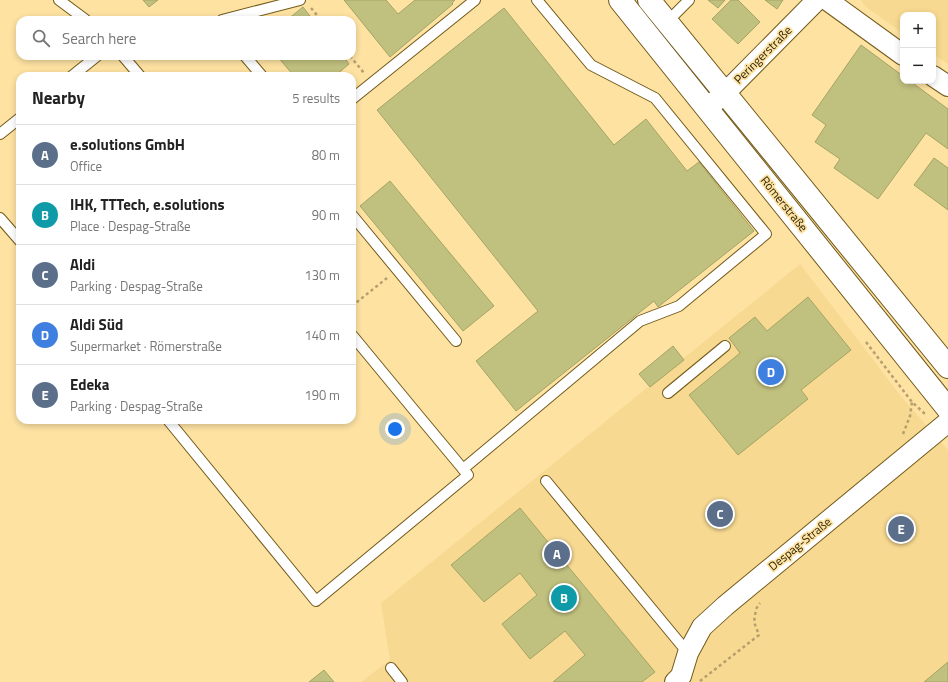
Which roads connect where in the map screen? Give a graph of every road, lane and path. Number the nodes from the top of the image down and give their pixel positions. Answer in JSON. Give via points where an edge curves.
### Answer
{"nodes":[{"id":1,"x":59,"y":0,"type":"edge"},
{"id":2,"x":476,"y":0,"type":"edge"},
{"id":3,"x":538,"y":0,"type":"edge"},
{"id":4,"x":620,"y":0,"type":"edge"},
{"id":5,"x":649,"y":0,"type":"edge"},
{"id":6,"x":689,"y":0,"type":"edge"},
{"id":7,"x":817,"y":0,"type":"edge"},
{"id":8,"x":828,"y":0,"type":"edge"},
{"id":9,"x":304,"y":2,"type":"edge"},
{"id":10,"x":81,"y":16,"type":"edge"},
{"id":11,"x":240,"y":16,"type":"edge"},
{"id":12,"x":317,"y":16,"type":"edge"},
{"id":13,"x":667,"y":22,"type":"junction"},
{"id":14,"x":900,"y":54,"type":"edge"},
{"id":15,"x":92,"y":60,"type":"edge"},
{"id":16,"x":126,"y":60,"type":"edge"},
{"id":17,"x":248,"y":60,"type":"edge"},
{"id":18,"x":353,"y":60,"type":"edge"},
{"id":19,"x":77,"y":72,"type":"edge"},
{"id":20,"x":137,"y":72,"type":"edge"},
{"id":21,"x":259,"y":72,"type":"edge"},
{"id":22,"x":936,"y":78,"type":"edge"},
{"id":23,"x":372,"y":83,"type":"junction"},
{"id":24,"x":948,"y":86,"type":"edge"},
{"id":25,"x":725,"y":94,"type":"junction"},
{"id":26,"x":356,"y":96,"type":"edge"},
{"id":27,"x":707,"y":109,"type":"junction"},
{"id":28,"x":16,"y":121,"type":"edge"},
{"id":29,"x":0,"y":134,"type":"edge"},
{"id":30,"x":0,"y":218,"type":"edge"},
{"id":31,"x":356,"y":220,"type":"edge"},
{"id":32,"x":16,"y":236,"type":"edge"},
{"id":33,"x":396,"y":270,"type":"junction"},
{"id":34,"x":356,"y":303,"type":"edge"},
{"id":35,"x":356,"y":339,"type":"edge"},
{"id":36,"x":456,"y":341,"type":"dead end"},
{"id":37,"x":725,"y":346,"type":"dead end"},
{"id":38,"x":948,"y":367,"type":"edge"},
{"id":39,"x":668,"y":393,"type":"dead end"},
{"id":40,"x":948,"y":409,"type":"edge"},
{"id":41,"x":948,"y":422,"type":"edge"},
{"id":42,"x":171,"y":424,"type":"edge"},
{"id":43,"x":463,"y":469,"type":"junction"},
{"id":44,"x":546,"y":480,"type":"dead end"},
{"id":45,"x":763,"y":599,"type":"dead end"},
{"id":46,"x":688,"y":653,"type":"junction"},
{"id":47,"x":391,"y":668,"type":"dead end"},
{"id":48,"x":402,"y":682,"type":"edge"},
{"id":49,"x":675,"y":682,"type":"edge"},
{"id":50,"x":698,"y":682,"type":"edge"}],
"edges":[{"from":1,"to":10,"type":"lane"},
{"from":2,"to":23,"type":"lane"},
{"from":3,"to":43,"type":"lane","via":[[591,65],[655,98],[766,234],[679,306],[640,320]]},
{"from":4,"to":27,"type":"main road","name":"Römerstraße"},
{"from":5,"to":13,"type":"main road","name":"Römerstraße"},
{"from":6,"to":13,"type":"lane"},
{"from":7,"to":25,"type":"street","name":"Peringerstraße"},
{"from":8,"to":14,"type":"street"},
{"from":9,"to":11,"type":"lane"},
{"from":9,"to":12,"type":"path"},
{"from":13,"to":25,"type":"main road","name":"Römerstraße"},
{"from":15,"to":19,"type":"lane"},
{"from":16,"to":20,"type":"lane"},
{"from":17,"to":21,"type":"lane"},
{"from":18,"to":23,"type":"path"},
{"from":22,"to":24,"type":"street"},
{"from":23,"to":26,"type":"lane"},
{"from":25,"to":27,"type":"street","name":"Peringerstraße"},
{"from":25,"to":38,"type":"main road","name":"Römerstraße"},
{"from":27,"to":40,"type":"main road","name":"Römerstraße"},
{"from":28,"to":29,"type":"lane"},
{"from":30,"to":32,"type":"lane"},
{"from":31,"to":33,"type":"lane"},
{"from":33,"to":34,"type":"path"},
{"from":33,"to":36,"type":"lane"},
{"from":35,"to":43,"type":"lane"},
{"from":37,"to":39,"type":"lane"},
{"from":41,"to":46,"type":"street","name":"Despag-Straße","via":[[707,622]]},
{"from":42,"to":43,"type":"lane","via":[[316,602],[468,475]]},
{"from":44,"to":46,"type":"lane"},
{"from":45,"to":50,"type":"path","via":[[756,609],[754,622],[759,634]]},
{"from":46,"to":49,"type":"street","name":"Despag-Straße","via":[[681,676]]},
{"from":47,"to":48,"type":"lane"}]}
